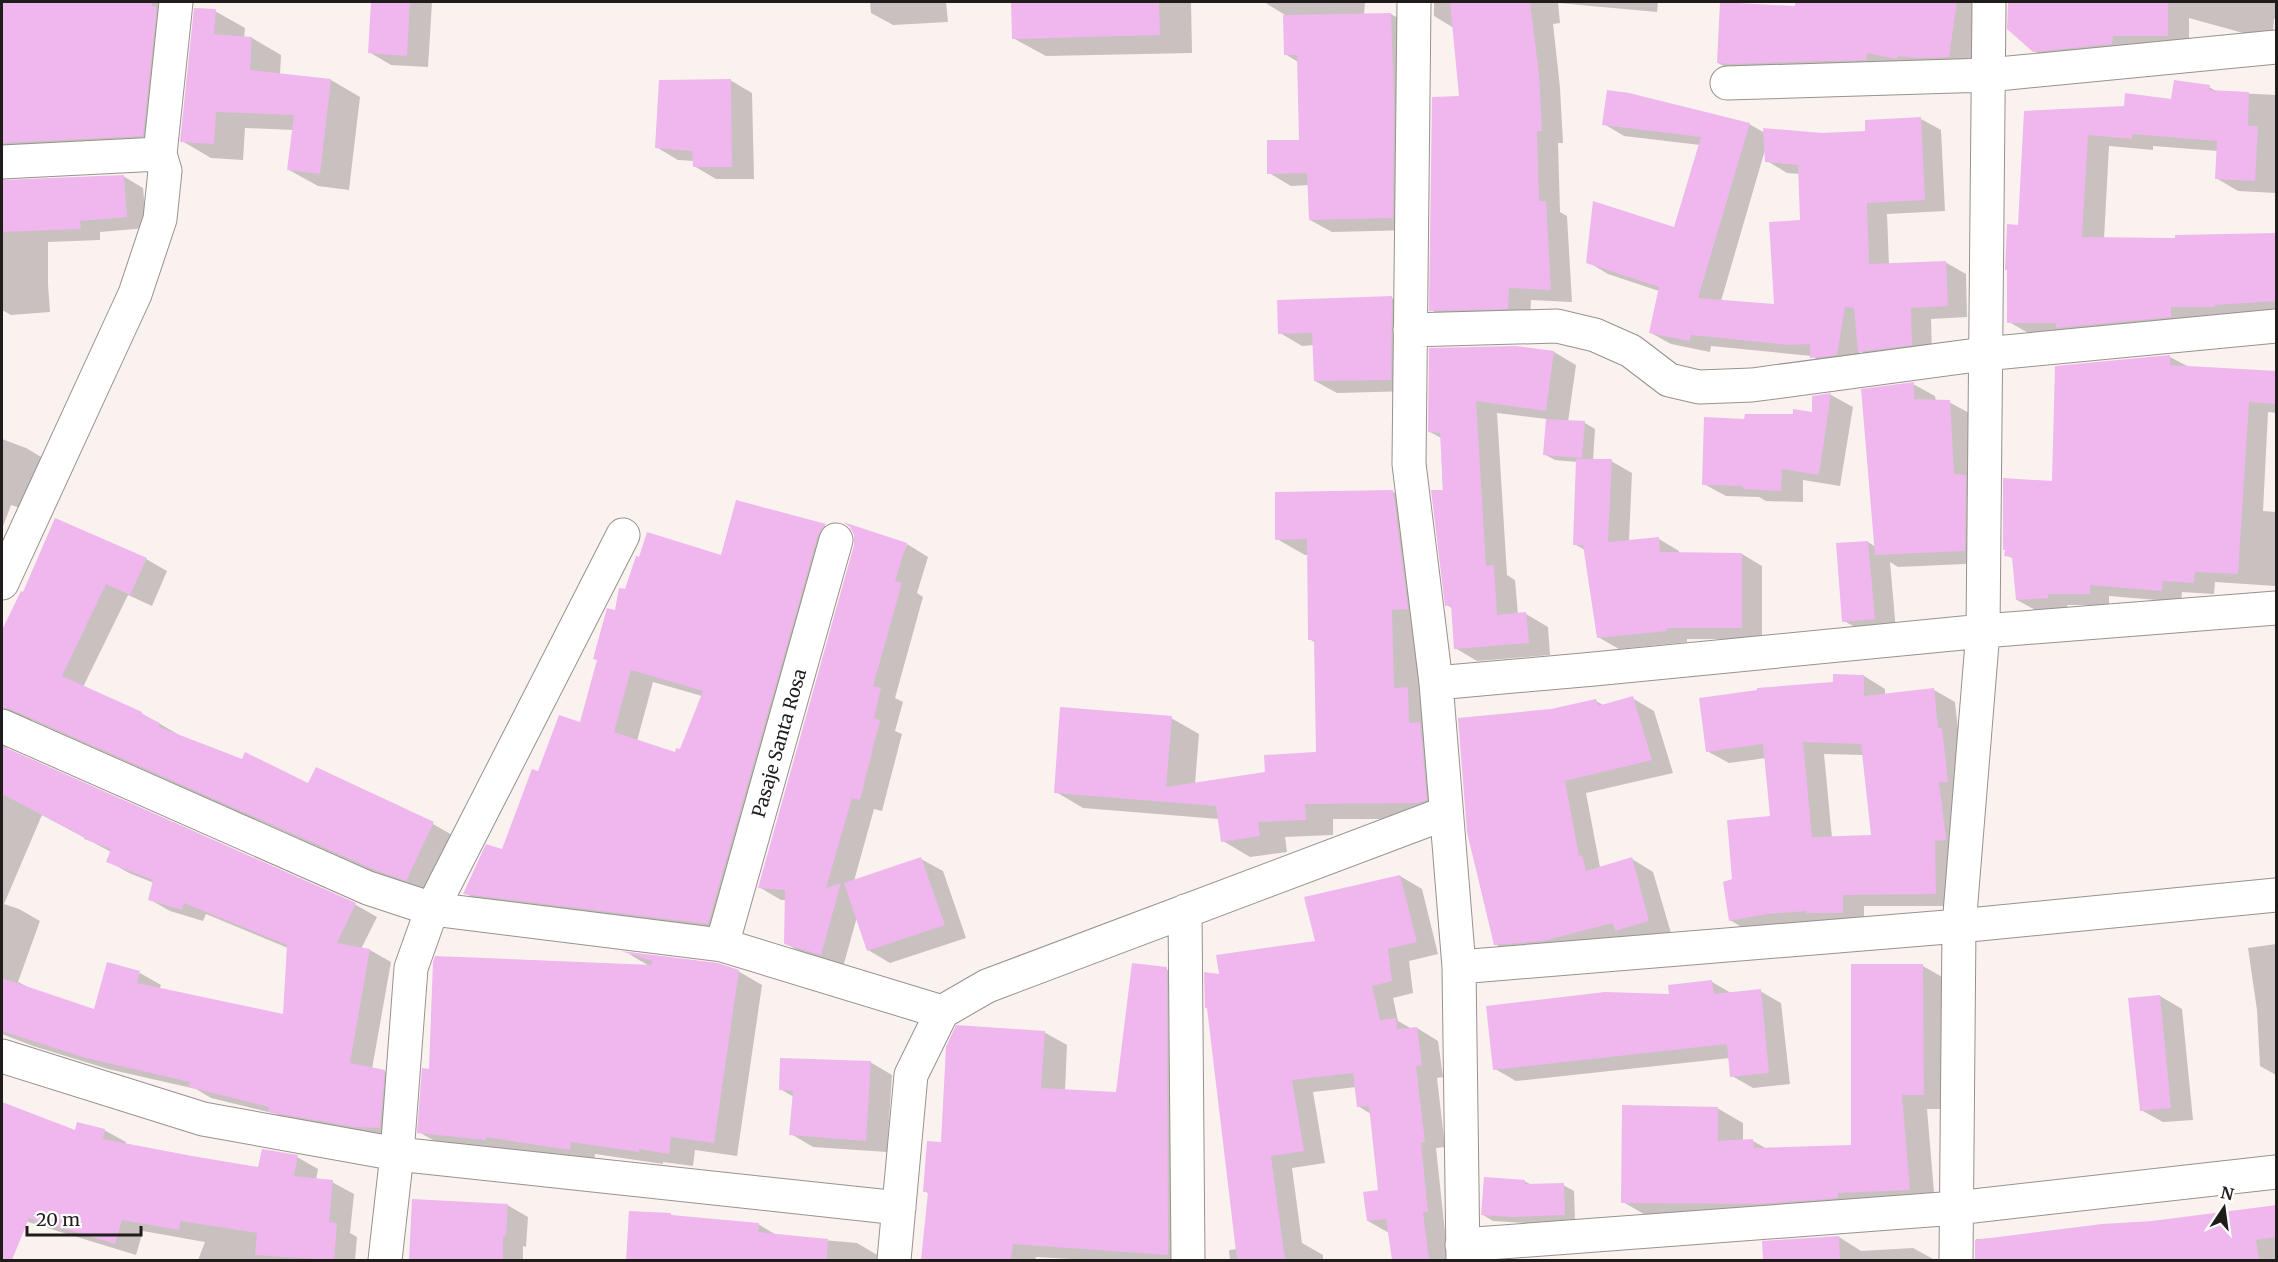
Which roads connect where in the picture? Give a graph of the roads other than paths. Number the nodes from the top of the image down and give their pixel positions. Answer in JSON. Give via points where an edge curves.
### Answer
{"nodes":[{"id":1,"x":176,"y":2,"type":"edge"},
{"id":2,"x":1414,"y":2,"type":"edge"},
{"id":3,"x":1989,"y":2,"type":"edge"},
{"id":4,"x":2277,"y":47,"type":"edge"},
{"id":5,"x":1988,"y":75,"type":"junction"},
{"id":6,"x":1727,"y":83,"type":"dead end"},
{"id":7,"x":159,"y":154,"type":"junction"},
{"id":8,"x":2,"y":162,"type":"edge"},
{"id":9,"x":2277,"y":326,"type":"edge"},
{"id":10,"x":1410,"y":330,"type":"junction"},
{"id":11,"x":1984,"y":354,"type":"junction"},
{"id":12,"x":622,"y":535,"type":"dead end"},
{"id":13,"x":836,"y":540,"type":"dead end"},
{"id":14,"x":2,"y":583,"type":"edge"},
{"id":15,"x":2277,"y":608,"type":"edge"},
{"id":16,"x":1983,"y":631,"type":"junction"},
{"id":17,"x":1436,"y":683,"type":"junction"},
{"id":18,"x":2,"y":726,"type":"edge"},
{"id":19,"x":1446,"y":813,"type":"junction"},
{"id":20,"x":2277,"y":895,"type":"edge"},
{"id":21,"x":432,"y":909,"type":"junction"},
{"id":22,"x":1185,"y":911,"type":"junction"},
{"id":23,"x":1959,"y":926,"type":"junction"},
{"id":24,"x":722,"y":945,"type":"junction"},
{"id":25,"x":1459,"y":967,"type":"junction"},
{"id":26,"x":942,"y":1012,"type":"junction"},
{"id":27,"x":2,"y":1056,"type":"edge"},
{"id":28,"x":397,"y":1154,"type":"junction"},
{"id":29,"x":2277,"y":1172,"type":"edge"},
{"id":30,"x":899,"y":1208,"type":"junction"},
{"id":31,"x":1956,"y":1208,"type":"junction"},
{"id":32,"x":1463,"y":1253,"type":"edge"},
{"id":33,"x":385,"y":1260,"type":"edge"},
{"id":34,"x":894,"y":1260,"type":"edge"},
{"id":35,"x":1188,"y":1260,"type":"edge"},
{"id":36,"x":1956,"y":1260,"type":"edge"}],
"edges":[{"from":1,"to":7,"type":"street"},
{"from":2,"to":10,"type":"street"},
{"from":3,"to":5,"type":"street"},
{"from":4,"to":5,"type":"street"},
{"from":5,"to":6,"type":"street"},
{"from":5,"to":11,"type":"street"},
{"from":7,"to":8,"type":"street"},
{"from":7,"to":14,"type":"street","via":[[165,171],[160,219],[135,294]]},
{"from":9,"to":11,"type":"street"},
{"from":10,"to":11,"type":"street","via":[[1557,326],[1595,335],[1631,351],[1669,380],[1699,387],[1752,386]]},
{"from":10,"to":17,"type":"street","via":[[1409,464]]},
{"from":11,"to":16,"type":"street"},
{"from":12,"to":21,"type":"street"},
{"from":13,"to":24,"type":"street","name":"Pasaje Santa Rosa"},
{"from":15,"to":16,"type":"street"},
{"from":16,"to":17,"type":"street"},
{"from":16,"to":23,"type":"street"},
{"from":17,"to":19,"type":"street"},
{"from":18,"to":21,"type":"street","via":[[368,888]]},
{"from":19,"to":22,"type":"street"},
{"from":19,"to":25,"type":"street"},
{"from":20,"to":23,"type":"street"},
{"from":21,"to":24,"type":"street"},
{"from":21,"to":28,"type":"street","via":[[411,968]]},
{"from":22,"to":26,"type":"street","via":[[987,986]]},
{"from":22,"to":35,"type":"street"},
{"from":23,"to":25,"type":"street"},
{"from":23,"to":31,"type":"street"},
{"from":24,"to":26,"type":"street"},
{"from":25,"to":32,"type":"street"},
{"from":26,"to":30,"type":"street","via":[[911,1075]]},
{"from":27,"to":28,"type":"street","via":[[203,1119]]},
{"from":28,"to":30,"type":"street"},
{"from":28,"to":33,"type":"street"},
{"from":29,"to":31,"type":"street"},
{"from":30,"to":34,"type":"street"},
{"from":31,"to":32,"type":"street"},
{"from":31,"to":36,"type":"street"}]}
